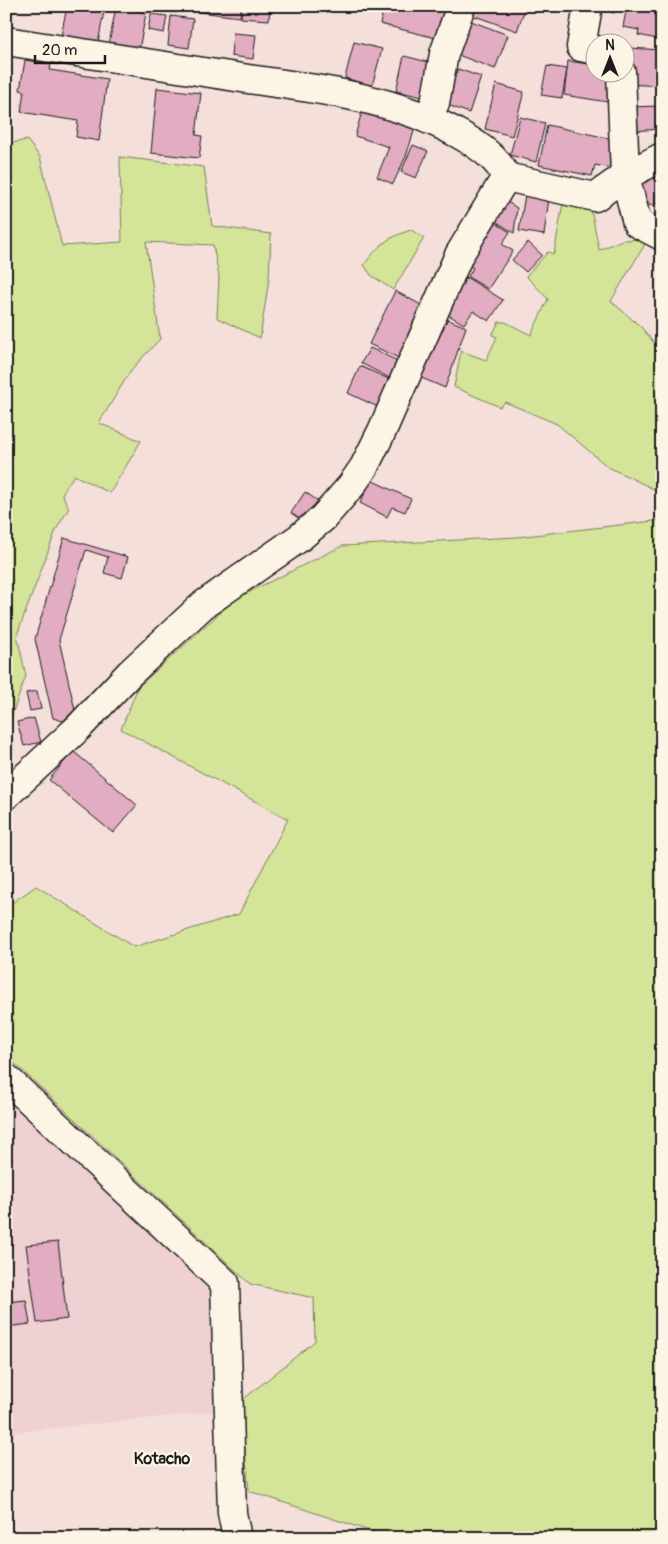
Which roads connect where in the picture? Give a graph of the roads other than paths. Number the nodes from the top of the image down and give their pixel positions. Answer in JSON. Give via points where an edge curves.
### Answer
{"nodes":[{"id":1,"x":461,"y":6,"type":"edge"},
{"id":2,"x":588,"y":6,"type":"edge"},
{"id":3,"x":6,"y":41,"type":"edge"},
{"id":4,"x":586,"y":48,"type":"edge"},
{"id":5,"x":621,"y":82,"type":"edge"},
{"id":6,"x":427,"y":119,"type":"junction"},
{"id":7,"x":662,"y":157,"type":"edge"},
{"id":8,"x":625,"y":176,"type":"junction"},
{"id":9,"x":506,"y":177,"type":"junction"},
{"id":10,"x":662,"y":236,"type":"edge"},
{"id":11,"x":6,"y":795,"type":"edge"},
{"id":12,"x":6,"y":1078,"type":"edge"},
{"id":13,"x":237,"y":1538,"type":"edge"}],
"edges":[{"from":1,"to":6,"type":"street","via":[[444,54],[435,103]]},
{"from":2,"to":4,"type":"street","via":[[580,47]]},
{"from":3,"to":6,"type":"street","via":[[372,100]]},
{"from":5,"to":8,"type":"street"},
{"from":6,"to":9,"type":"street","via":[[481,146],[495,158]]},
{"from":7,"to":8,"type":"street"},
{"from":8,"to":9,"type":"street","via":[[595,197]]},
{"from":8,"to":10,"type":"street","via":[[637,223]]},
{"from":9,"to":11,"type":"street","via":[[458,255],[382,431],[351,486],[299,538],[203,604]]},
{"from":12,"to":13,"type":"street","via":[[225,1283],[232,1513]]}]}
